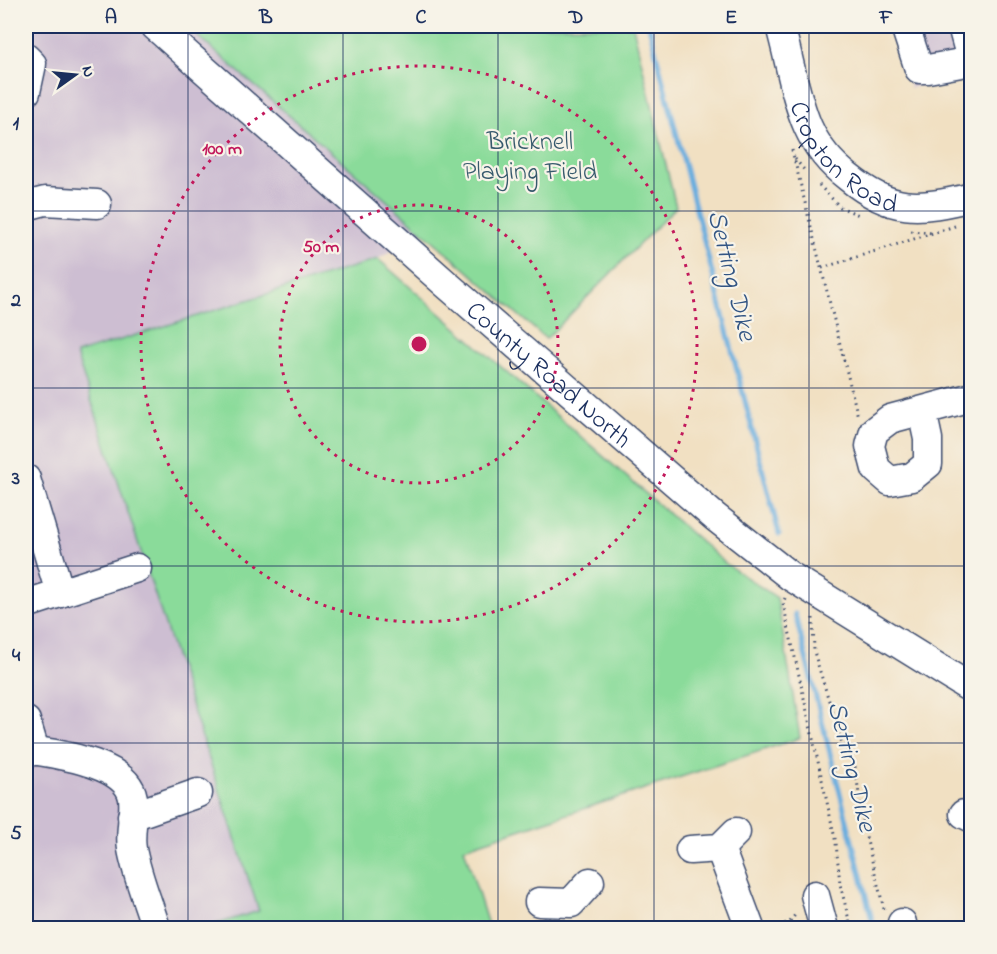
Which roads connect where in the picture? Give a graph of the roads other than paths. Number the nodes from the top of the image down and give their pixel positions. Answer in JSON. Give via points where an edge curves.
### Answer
{"nodes":[{"id":1,"x":155,"y":26,"type":"edge"},
{"id":2,"x":780,"y":26,"type":"edge"},
{"id":3,"x":905,"y":26,"type":"edge"},
{"id":4,"x":962,"y":26,"type":"edge"},
{"id":5,"x":972,"y":51,"type":"edge"},
{"id":6,"x":26,"y":58,"type":"edge"},
{"id":7,"x":972,"y":61,"type":"edge"},
{"id":8,"x":26,"y":92,"type":"edge"},
{"id":9,"x":972,"y":197,"type":"edge"},
{"id":10,"x":97,"y":204,"type":"dead end"},
{"id":11,"x":26,"y":206,"type":"edge"},
{"id":12,"x":972,"y":397,"type":"edge"},
{"id":13,"x":922,"y":411,"type":"junction"},
{"id":14,"x":26,"y":480,"type":"edge"},
{"id":15,"x":137,"y":568,"type":"dead end"},
{"id":16,"x":60,"y":593,"type":"junction"},
{"id":17,"x":26,"y":604,"type":"edge"},
{"id":18,"x":972,"y":689,"type":"edge"},
{"id":19,"x":26,"y":721,"type":"edge"},
{"id":20,"x":30,"y":750,"type":"edge"},
{"id":21,"x":198,"y":793,"type":"dead end"},
{"id":22,"x":132,"y":816,"type":"junction"},
{"id":23,"x":690,"y":850,"type":"dead end"},
{"id":24,"x":590,"y":882,"type":"dead end"},
{"id":25,"x":816,"y":895,"type":"road end"},
{"id":26,"x":540,"y":902,"type":"dead end"},
{"id":27,"x":572,"y":916,"type":"edge"},
{"id":28,"x":156,"y":928,"type":"edge"},
{"id":29,"x":750,"y":928,"type":"edge"},
{"id":30,"x":824,"y":928,"type":"edge"}],
"edges":[{"from":1,"to":18,"type":"street","name":"County Road North","via":[[715,517],[790,576]]},
{"from":2,"to":9,"type":"street","name":"Cropton Road","via":[[808,127],[830,163],[871,196],[897,205],[934,206]]},
{"from":3,"to":7,"type":"street","via":[[919,69]]},
{"from":4,"to":5,"type":"street"},
{"from":6,"to":8,"type":"street","via":[[32,64]]},
{"from":10,"to":11,"type":"street","via":[[45,201]]},
{"from":12,"to":13,"type":"street"},
{"from":13,"to":13,"type":"street","via":[[890,419],[874,431],[870,447],[876,469],[890,481],[912,477],[928,464]]},
{"from":14,"to":16,"type":"street"},
{"from":15,"to":16,"type":"street"},
{"from":16,"to":17,"type":"street"},
{"from":19,"to":20,"type":"street"},
{"from":20,"to":22,"type":"street","via":[[73,758],[120,776],[133,798]]},
{"from":21,"to":22,"type":"street"},
{"from":22,"to":28,"type":"street","via":[[131,847]]},
{"from":23,"to":29,"type":"street","via":[[728,840]]},
{"from":24,"to":27,"type":"street"},
{"from":25,"to":30,"type":"street"},
{"from":26,"to":27,"type":"street"}]}
